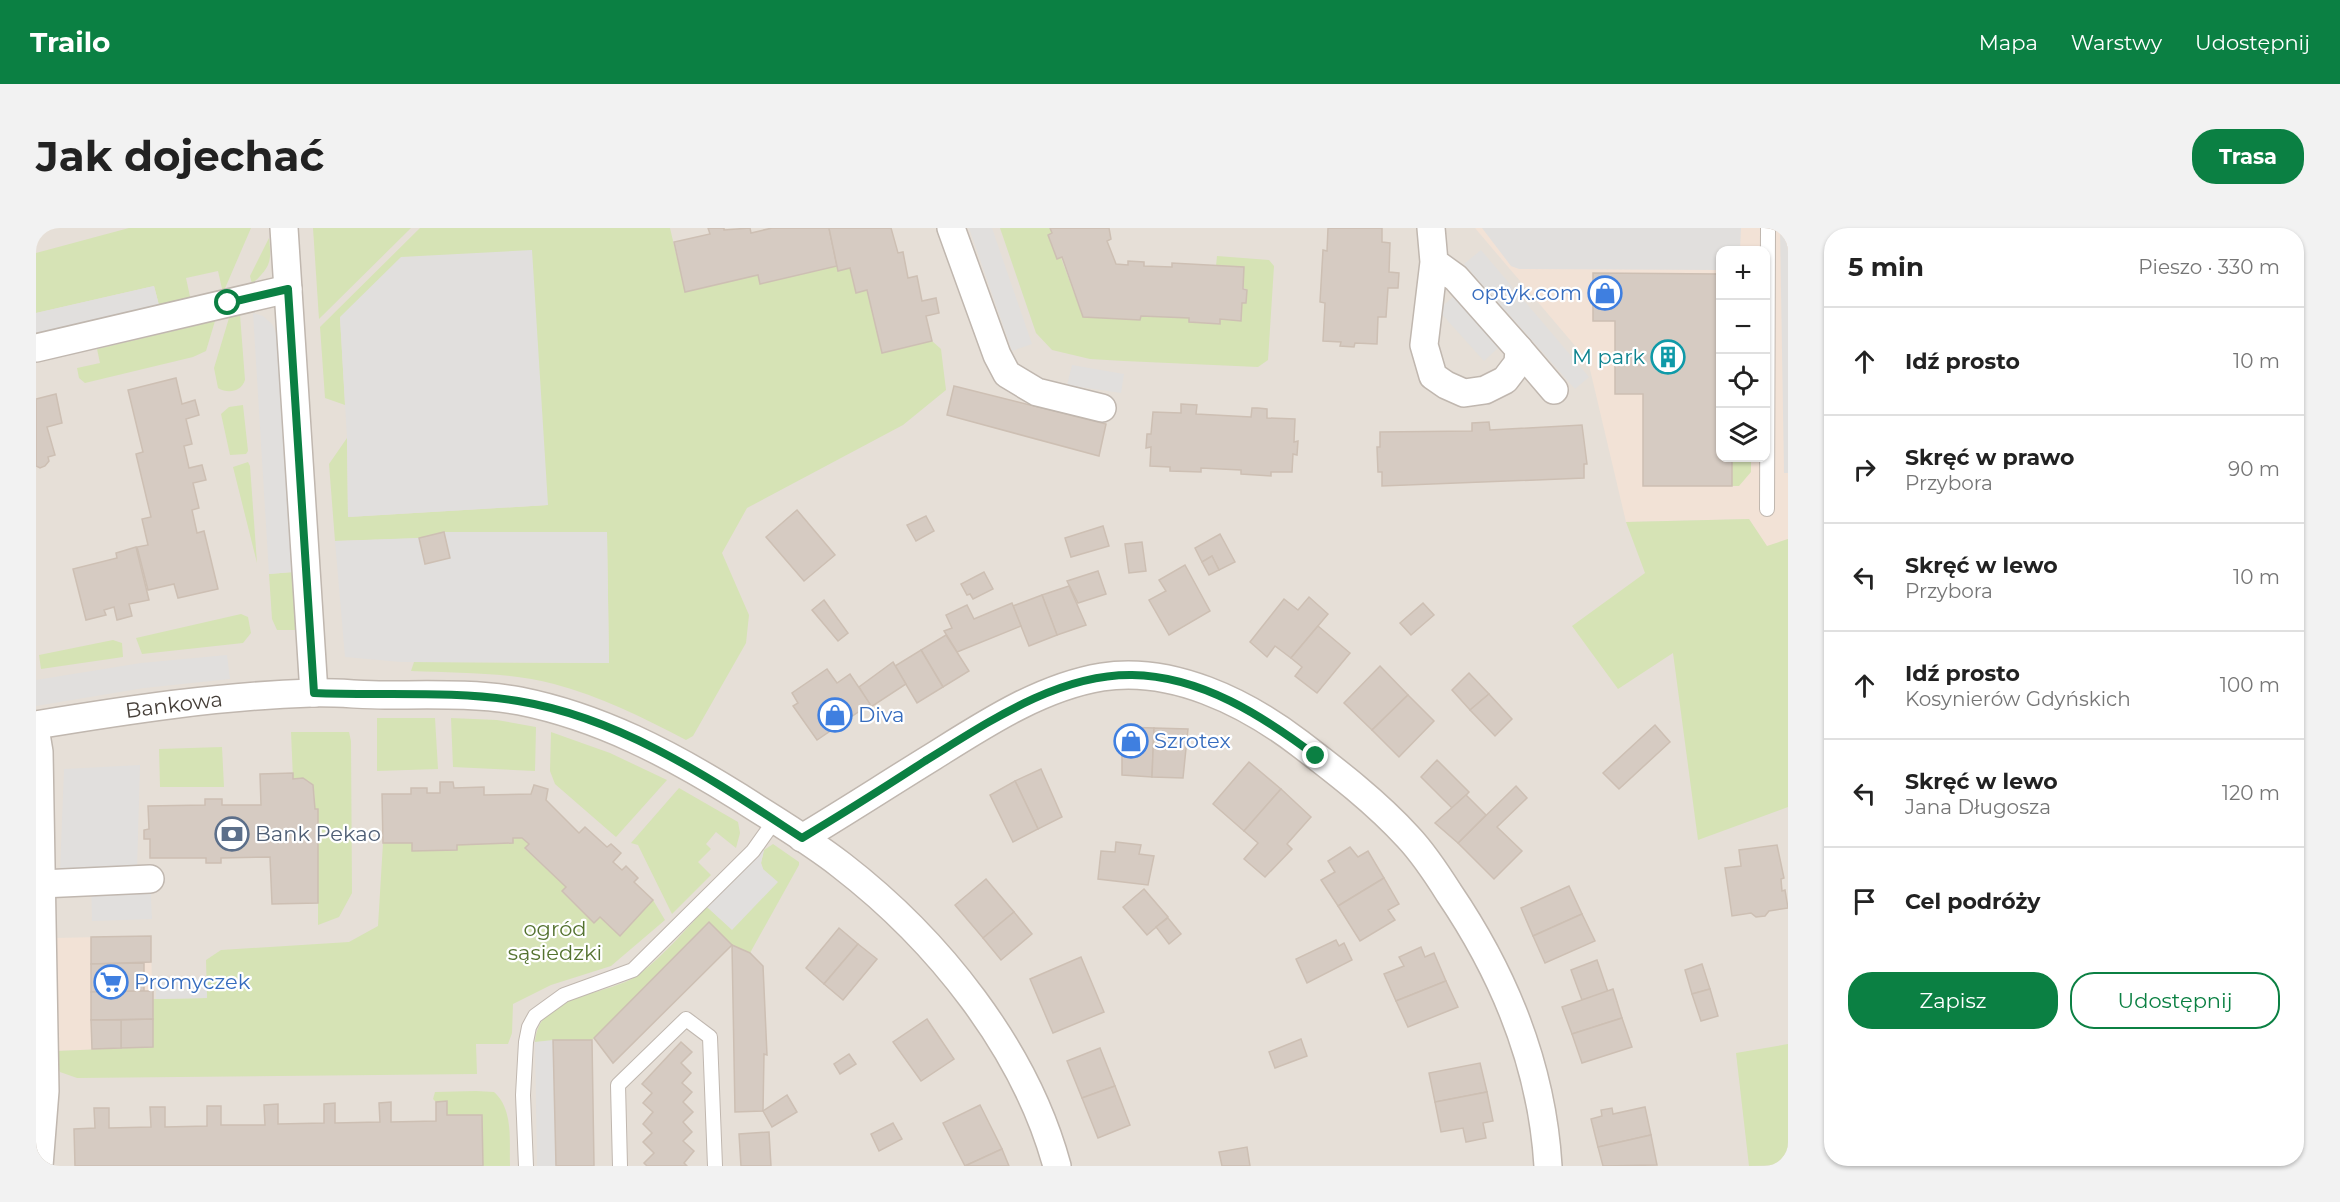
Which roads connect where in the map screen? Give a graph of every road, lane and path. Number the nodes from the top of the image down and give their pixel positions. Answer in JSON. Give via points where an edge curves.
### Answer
{"nodes":[{"id":1,"x":284,"y":228,"type":"edge"},
{"id":2,"x":951,"y":228,"type":"edge"},
{"id":3,"x":1431,"y":228,"type":"edge"},
{"id":4,"x":1767,"y":228,"type":"edge"},
{"id":5,"x":1434,"y":262,"type":"junction"},
{"id":6,"x":288,"y":289,"type":"junction"},
{"id":7,"x":36,"y":348,"type":"edge"},
{"id":8,"x":1519,"y":349,"type":"junction"},
{"id":9,"x":1554,"y":390,"type":"dead end"},
{"id":10,"x":1102,"y":408,"type":"dead end"},
{"id":11,"x":1767,"y":509,"type":"dead end"},
{"id":12,"x":314,"y":693,"type":"junction"},
{"id":13,"x":36,"y":725,"type":"edge"},
{"id":14,"x":36,"y":734,"type":"edge"},
{"id":15,"x":775,"y":820,"type":"junction"},
{"id":16,"x":802,"y":838,"type":"junction"},
{"id":17,"x":150,"y":879,"type":"dead end"},
{"id":18,"x":41,"y":884,"type":"junction"},
{"id":19,"x":39,"y":1166,"type":"edge"},
{"id":20,"x":526,"y":1166,"type":"edge"},
{"id":21,"x":620,"y":1166,"type":"edge"},
{"id":22,"x":715,"y":1166,"type":"edge"},
{"id":23,"x":1057,"y":1166,"type":"edge"},
{"id":24,"x":1548,"y":1166,"type":"edge"}],
"edges":[{"from":1,"to":6,"type":"street"},
{"from":2,"to":10,"type":"street","via":[[1007,374],[1037,392]]},
{"from":3,"to":5,"type":"street"},
{"from":4,"to":11,"type":"lane"},
{"from":5,"to":8,"type":"street","via":[[1456,278]]},
{"from":5,"to":8,"type":"street","via":[[1424,345],[1433,376],[1464,393],[1485,390],[1505,380],[1518,363]]},
{"from":6,"to":7,"type":"street"},
{"from":6,"to":12,"type":"street"},
{"from":8,"to":9,"type":"street"},
{"from":12,"to":13,"type":"street","name":"Bankowa","via":[[172,704]]},
{"from":12,"to":15,"type":"street","name":"Bankowa","via":[[478,697],[518,701],[574,714],[637,739]]},
{"from":14,"to":18,"type":"street"},
{"from":15,"to":16,"type":"street","name":"Bankowa"},
{"from":15,"to":20,"type":"lane","via":[[753,851],[633,970],[564,995],[535,1016],[528,1035],[523,1087]]},
{"from":16,"to":23,"type":"street","name":"Bankowa","via":[[886,902],[959,982],[997,1034],[1027,1090]]},
{"from":16,"to":24,"type":"street","via":[[988,722],[1075,684],[1134,675],[1174,681],[1218,696],[1283,731],[1325,763],[1410,839],[1436,874],[1491,962],[1517,1022],[1536,1090]]},
{"from":17,"to":18,"type":"street"},
{"from":18,"to":19,"type":"street","via":[[45,1091]]},
{"from":21,"to":22,"type":"lane","via":[[618,1085],[686,1019],[710,1037]]}]}
